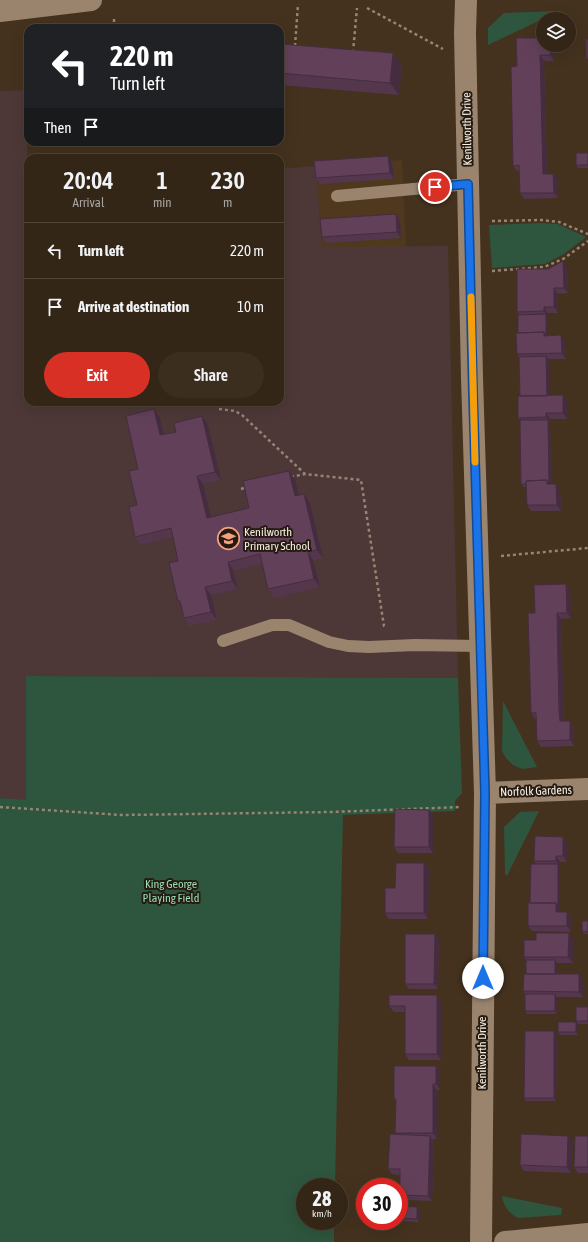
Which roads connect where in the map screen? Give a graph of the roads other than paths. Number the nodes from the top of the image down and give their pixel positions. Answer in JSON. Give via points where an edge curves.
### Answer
{"nodes":[{"id":1,"x":91,"y":0,"type":"edge"},
{"id":2,"x":466,"y":0,"type":"edge"},
{"id":3,"x":0,"y":11,"type":"edge"},
{"id":4,"x":468,"y":184,"type":"junction"},
{"id":5,"x":336,"y":196,"type":"dead end"},
{"id":6,"x":223,"y":641,"type":"dead end"},
{"id":7,"x":480,"y":646,"type":"junction"},
{"id":8,"x":588,"y":789,"type":"edge"},
{"id":9,"x":485,"y":800,"type":"junction"},
{"id":10,"x":588,"y":1234,"type":"edge"},
{"id":11,"x":481,"y":1242,"type":"edge"},
{"id":12,"x":505,"y":1242,"type":"edge"}],
"edges":[{"from":1,"to":3,"type":"street"},
{"from":2,"to":4,"type":"street","name":"Kenilworth Drive"},
{"from":4,"to":5,"type":"lane"},
{"from":4,"to":7,"type":"street","name":"Kenilworth Drive"},
{"from":6,"to":7,"type":"lane","via":[[272,625],[290,625],[329,642],[348,646]]},
{"from":7,"to":9,"type":"street","name":"Kenilworth Drive"},
{"from":8,"to":9,"type":"street","name":"Norfolk Gardens"},
{"from":9,"to":11,"type":"street","name":"Kenilworth Drive"},
{"from":10,"to":12,"type":"street"}]}
